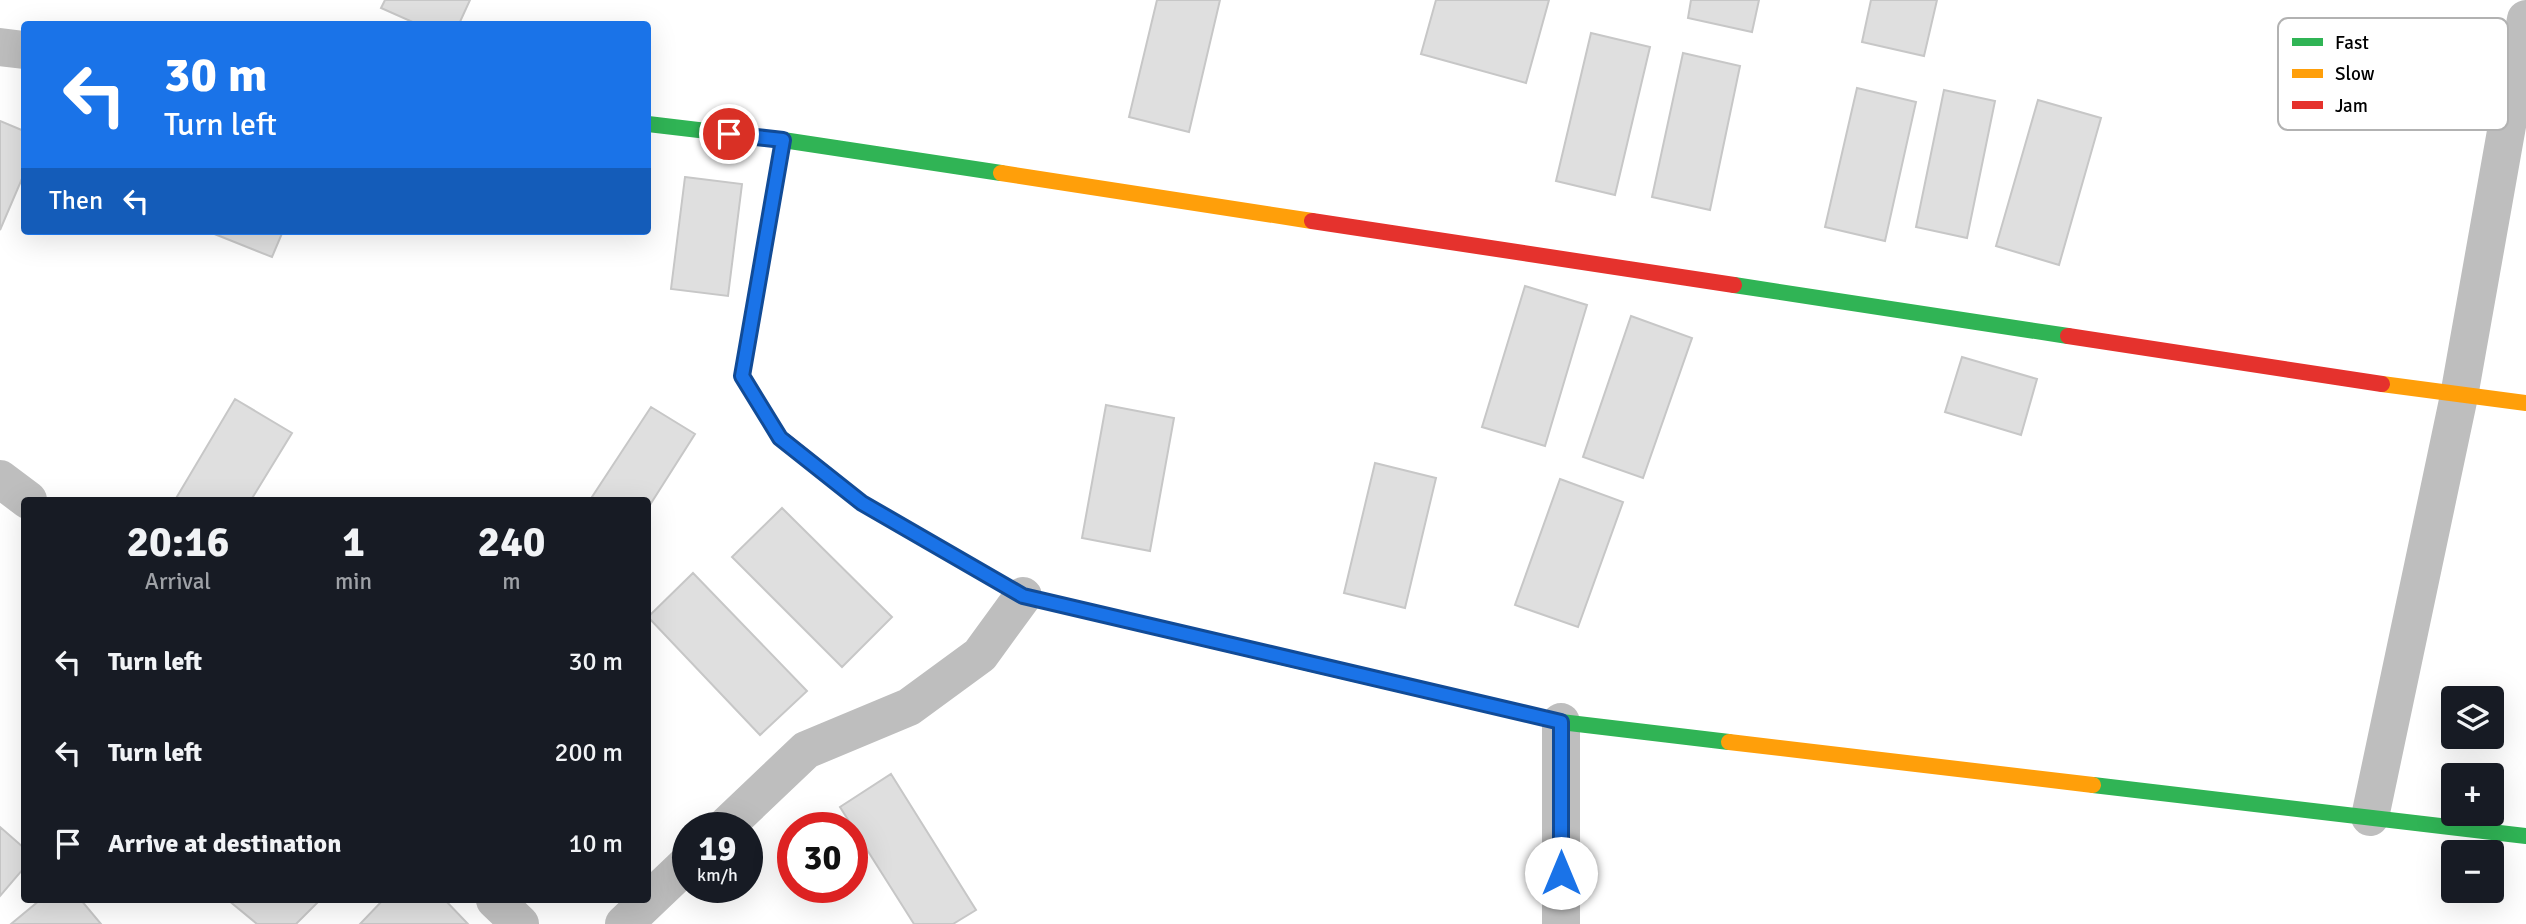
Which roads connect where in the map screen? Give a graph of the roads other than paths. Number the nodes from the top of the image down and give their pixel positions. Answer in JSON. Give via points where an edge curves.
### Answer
{"nodes":[{"id":1,"x":2526,"y":19,"type":"edge"},
{"id":2,"x":0,"y":47,"type":"edge"},
{"id":3,"x":21,"y":50,"type":"edge"},
{"id":4,"x":2508,"y":120,"type":"edge"},
{"id":5,"x":651,"y":124,"type":"edge"},
{"id":6,"x":2506,"y":130,"type":"edge"},
{"id":7,"x":783,"y":140,"type":"junction"},
{"id":8,"x":2459,"y":396,"type":"junction"},
{"id":9,"x":2526,"y":403,"type":"edge"},
{"id":10,"x":0,"y":479,"type":"edge"},
{"id":11,"x":24,"y":497,"type":"edge"},
{"id":12,"x":1023,"y":596,"type":"junction"},
{"id":13,"x":1561,"y":722,"type":"junction"},
{"id":14,"x":741,"y":812,"type":"edge"},
{"id":15,"x":2370,"y":817,"type":"junction"},
{"id":16,"x":2526,"y":836,"type":"edge"},
{"id":17,"x":672,"y":878,"type":"edge"},
{"id":18,"x":651,"y":898,"type":"edge"},
{"id":19,"x":498,"y":903,"type":"edge"},
{"id":20,"x":646,"y":903,"type":"edge"},
{"id":21,"x":520,"y":924,"type":"edge"},
{"id":22,"x":624,"y":924,"type":"edge"},
{"id":23,"x":1560,"y":924,"type":"edge"}],
"edges":[{"from":1,"to":4,"type":"street"},
{"from":2,"to":3,"type":"street"},
{"from":5,"to":7,"type":"street"},
{"from":6,"to":8,"type":"street"},
{"from":7,"to":8,"type":"street"},
{"from":7,"to":12,"type":"street","via":[[742,376],[780,438],[862,503]]},
{"from":8,"to":9,"type":"street"},
{"from":8,"to":15,"type":"street"},
{"from":10,"to":11,"type":"street"},
{"from":12,"to":13,"type":"street"},
{"from":12,"to":14,"type":"street","via":[[980,655],[909,707],[806,750]]},
{"from":13,"to":15,"type":"street"},
{"from":13,"to":23,"type":"street"},
{"from":15,"to":16,"type":"street"},
{"from":17,"to":18,"type":"street"},
{"from":19,"to":21,"type":"street"},
{"from":20,"to":22,"type":"street"}]}
